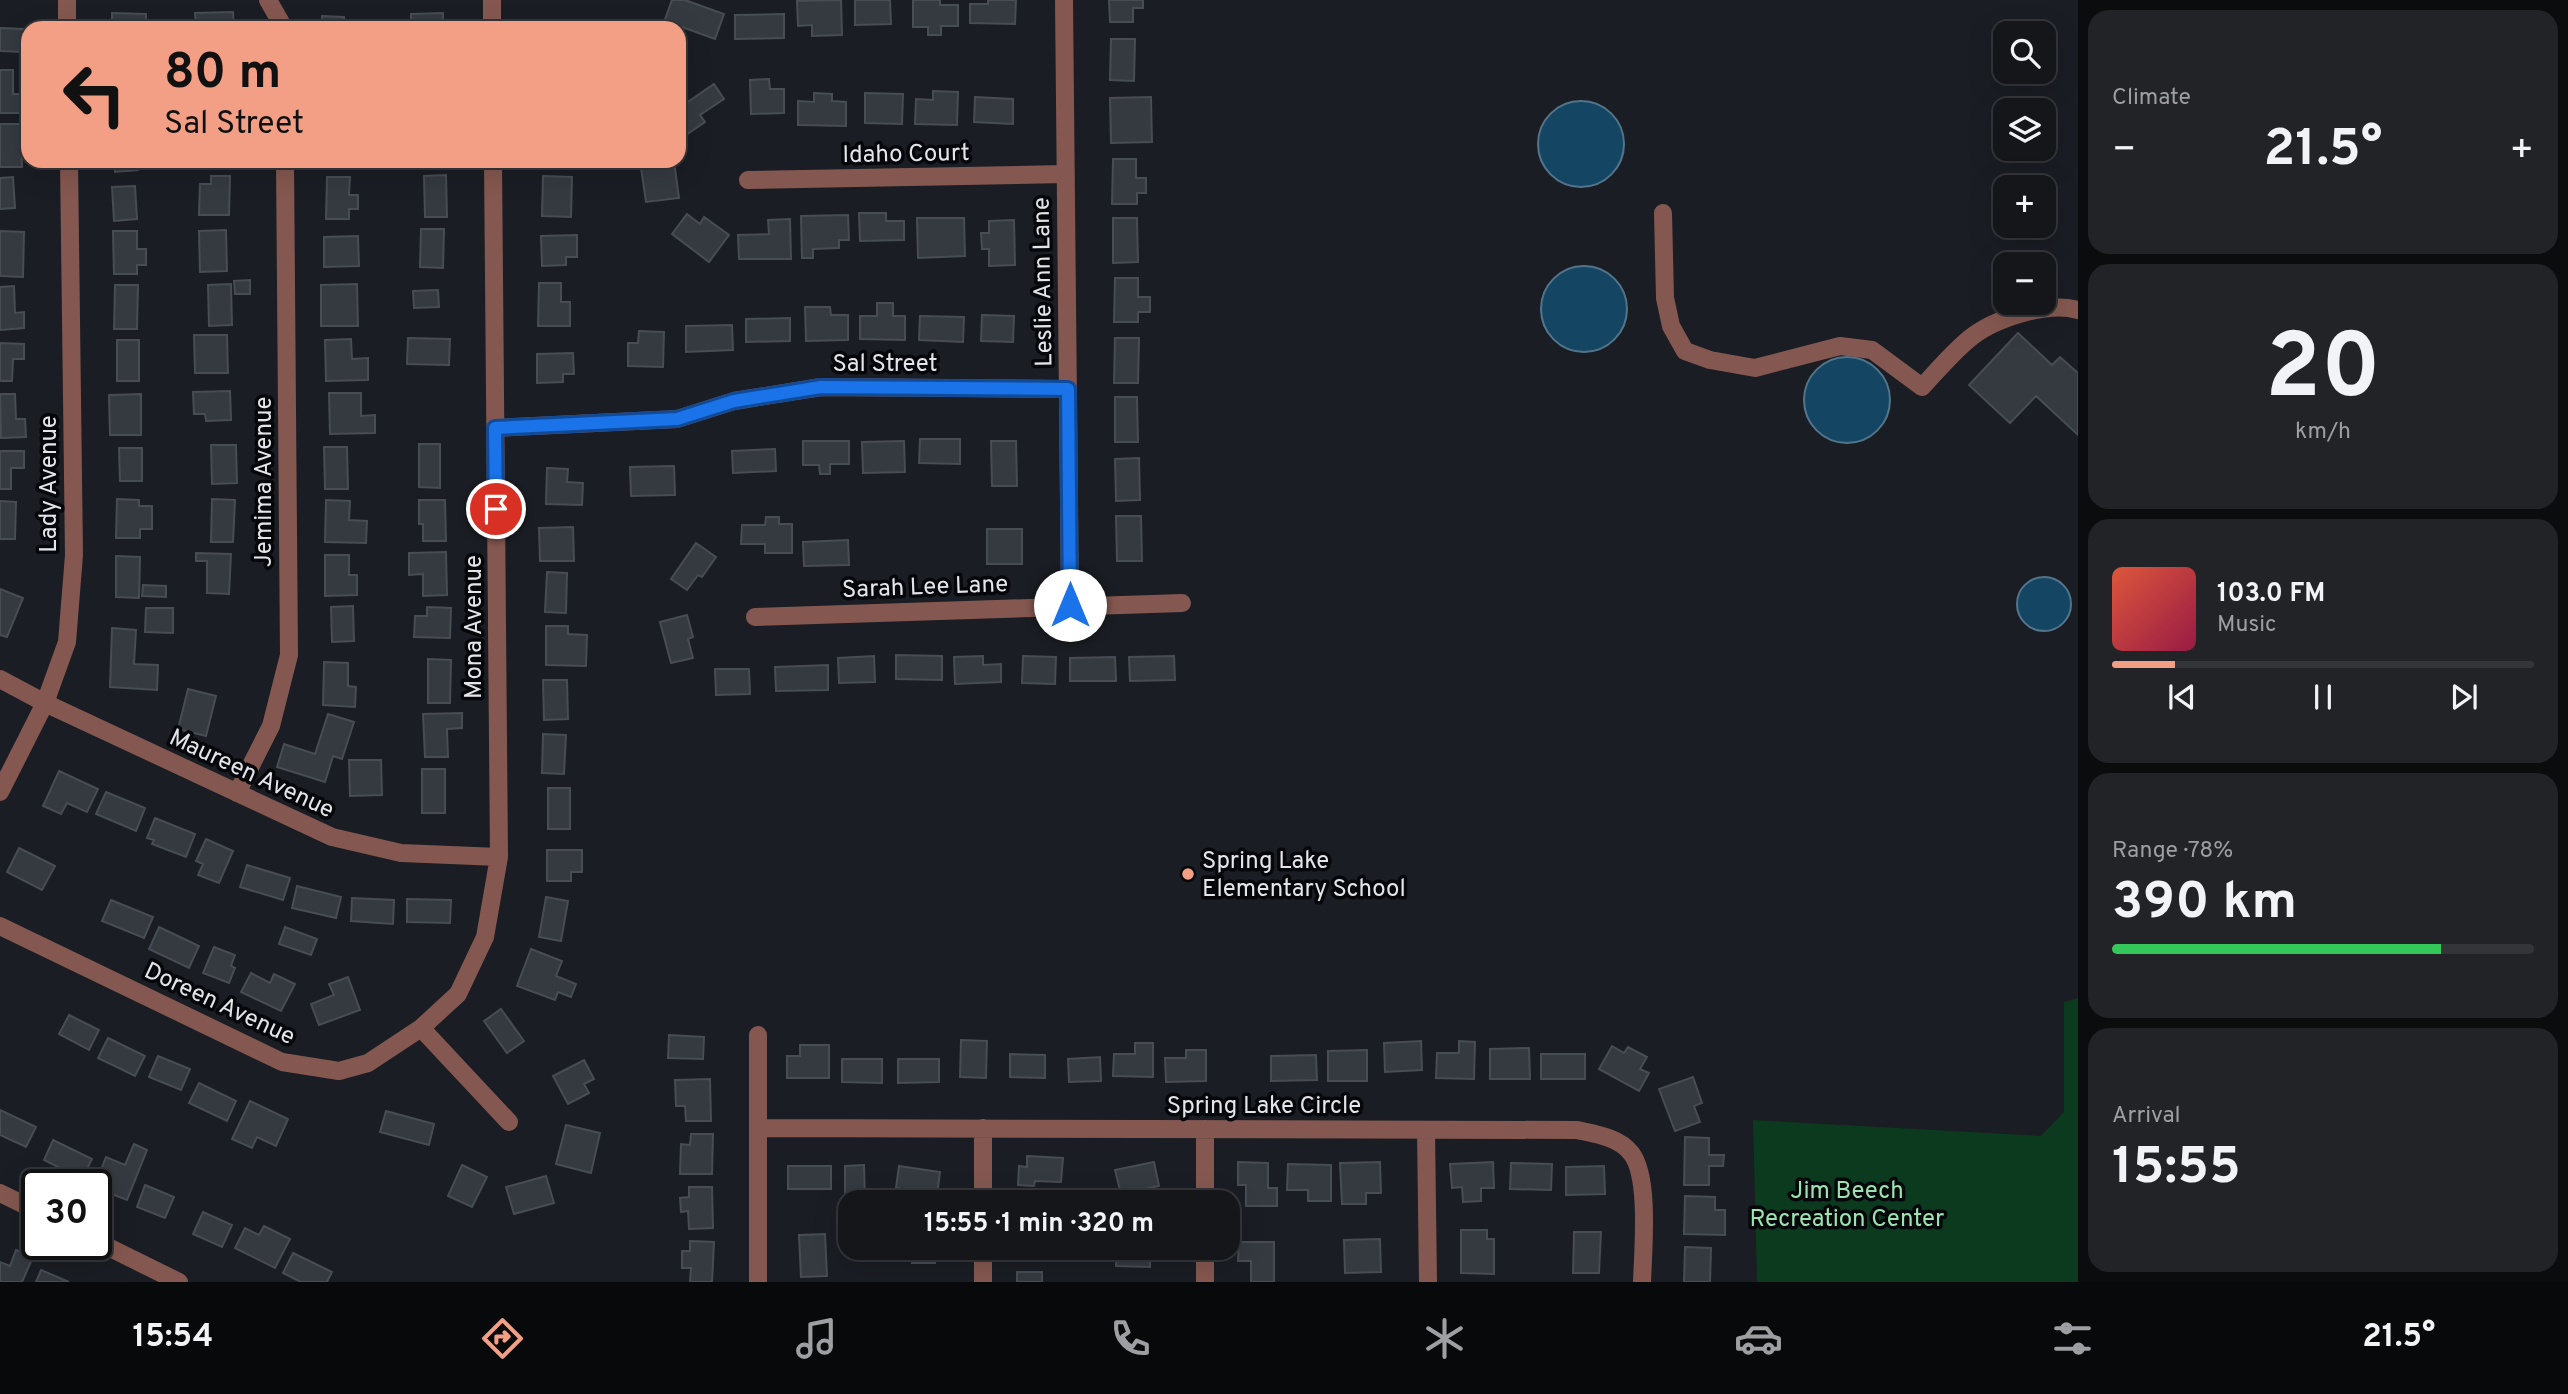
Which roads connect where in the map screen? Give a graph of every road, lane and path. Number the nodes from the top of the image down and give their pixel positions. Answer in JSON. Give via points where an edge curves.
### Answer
{"nodes":[{"id":1,"x":67,"y":0,"type":"edge"},
{"id":2,"x":268,"y":0,"type":"edge"},
{"id":3,"x":492,"y":0,"type":"edge"},
{"id":4,"x":1064,"y":0,"type":"edge"},
{"id":5,"x":67,"y":21,"type":"edge"},
{"id":6,"x":280,"y":21,"type":"edge"},
{"id":7,"x":492,"y":21,"type":"edge"},
{"id":8,"x":69,"y":168,"type":"edge"},
{"id":9,"x":285,"y":168,"type":"edge"},
{"id":10,"x":493,"y":168,"type":"edge"},
{"id":11,"x":1065,"y":174,"type":"junction"},
{"id":12,"x":748,"y":180,"type":"dead end"},
{"id":13,"x":1663,"y":213,"type":"dead end"},
{"id":14,"x":2078,"y":310,"type":"edge"},
{"id":15,"x":1068,"y":389,"type":"junction"},
{"id":16,"x":495,"y":428,"type":"junction"},
{"id":17,"x":1182,"y":603,"type":"dead end"},
{"id":18,"x":1070,"y":605,"type":"junction"},
{"id":19,"x":755,"y":617,"type":"dead end"},
{"id":20,"x":0,"y":679,"type":"edge"},
{"id":21,"x":45,"y":703,"type":"junction"},
{"id":22,"x":0,"y":792,"type":"edge"},
{"id":23,"x":237,"y":793,"type":"junction"},
{"id":24,"x":499,"y":858,"type":"junction"},
{"id":25,"x":0,"y":926,"type":"edge"},
{"id":26,"x":421,"y":1028,"type":"junction"},
{"id":27,"x":758,"y":1035,"type":"dead end"},
{"id":28,"x":509,"y":1122,"type":"dead end"},
{"id":29,"x":759,"y":1128,"type":"junction"},
{"id":30,"x":983,"y":1129,"type":"junction"},
{"id":31,"x":1205,"y":1129,"type":"junction"},
{"id":32,"x":1426,"y":1130,"type":"junction"},
{"id":33,"x":983,"y":1190,"type":"edge"},
{"id":34,"x":1205,"y":1190,"type":"edge"},
{"id":35,"x":0,"y":1193,"type":"edge"},
{"id":36,"x":21,"y":1203,"type":"edge"},
{"id":37,"x":112,"y":1249,"type":"edge"},
{"id":38,"x":983,"y":1260,"type":"edge"},
{"id":39,"x":1205,"y":1260,"type":"edge"},
{"id":40,"x":179,"y":1282,"type":"edge"},
{"id":41,"x":758,"y":1282,"type":"edge"},
{"id":42,"x":983,"y":1282,"type":"edge"},
{"id":43,"x":1206,"y":1282,"type":"edge"},
{"id":44,"x":1428,"y":1282,"type":"edge"},
{"id":45,"x":1642,"y":1282,"type":"edge"}],
"edges":[{"from":1,"to":5,"type":"street"},
{"from":2,"to":6,"type":"street"},
{"from":3,"to":7,"type":"street"},
{"from":4,"to":11,"type":"street","name":"Leslie Ann Lane"},
{"from":8,"to":21,"type":"street","name":"Lady Avenue","via":[[74,555],[68,642]]},
{"from":9,"to":23,"type":"street","name":"Jemima Avenue","via":[[289,655],[271,726]]},
{"from":10,"to":16,"type":"street","name":"Mona Avenue"},
{"from":11,"to":12,"type":"street","name":"Idaho Court"},
{"from":11,"to":15,"type":"street","name":"Leslie Ann Lane"},
{"from":13,"to":14,"type":"street","via":[[1665,298],[1671,326],[1685,351],[1710,360],[1755,368],[1840,346],[1872,350],[1922,387],[1970,338],[2013,316],[2064,306]]},
{"from":15,"to":16,"type":"street","name":"Sal Street","via":[[821,387],[734,401],[677,419]]},
{"from":15,"to":18,"type":"street","name":"Leslie Ann Lane"},
{"from":16,"to":24,"type":"street","name":"Mona Avenue"},
{"from":17,"to":18,"type":"street","name":"Sarah Lee Lane"},
{"from":18,"to":19,"type":"street","name":"Sarah Lee Lane"},
{"from":20,"to":21,"type":"street","name":"Maureen Avenue"},
{"from":21,"to":22,"type":"street","name":"Lady Avenue"},
{"from":21,"to":23,"type":"street","name":"Maureen Avenue"},
{"from":23,"to":24,"type":"street","name":"Maureen Avenue","via":[[332,837],[401,853]]},
{"from":24,"to":26,"type":"street","name":"Mona Avenue","via":[[485,937],[458,994]]},
{"from":25,"to":26,"type":"street","name":"Doreen Avenue","via":[[282,1062],[339,1071],[368,1063]]},
{"from":26,"to":28,"type":"street"},
{"from":27,"to":29,"type":"street"},
{"from":29,"to":30,"type":"street","name":"Spring Lake Circle"},
{"from":29,"to":41,"type":"street"},
{"from":30,"to":31,"type":"street","name":"Spring Lake Circle"},
{"from":30,"to":33,"type":"street"},
{"from":31,"to":32,"type":"street","name":"Spring Lake Circle"},
{"from":31,"to":34,"type":"street"},
{"from":32,"to":44,"type":"street"},
{"from":32,"to":45,"type":"street","name":"Spring Lake Circle","via":[[1577,1130],[1609,1137],[1632,1153],[1643,1185]]},
{"from":35,"to":36,"type":"street"},
{"from":37,"to":40,"type":"street"},
{"from":38,"to":42,"type":"street"},
{"from":39,"to":43,"type":"street"}]}
